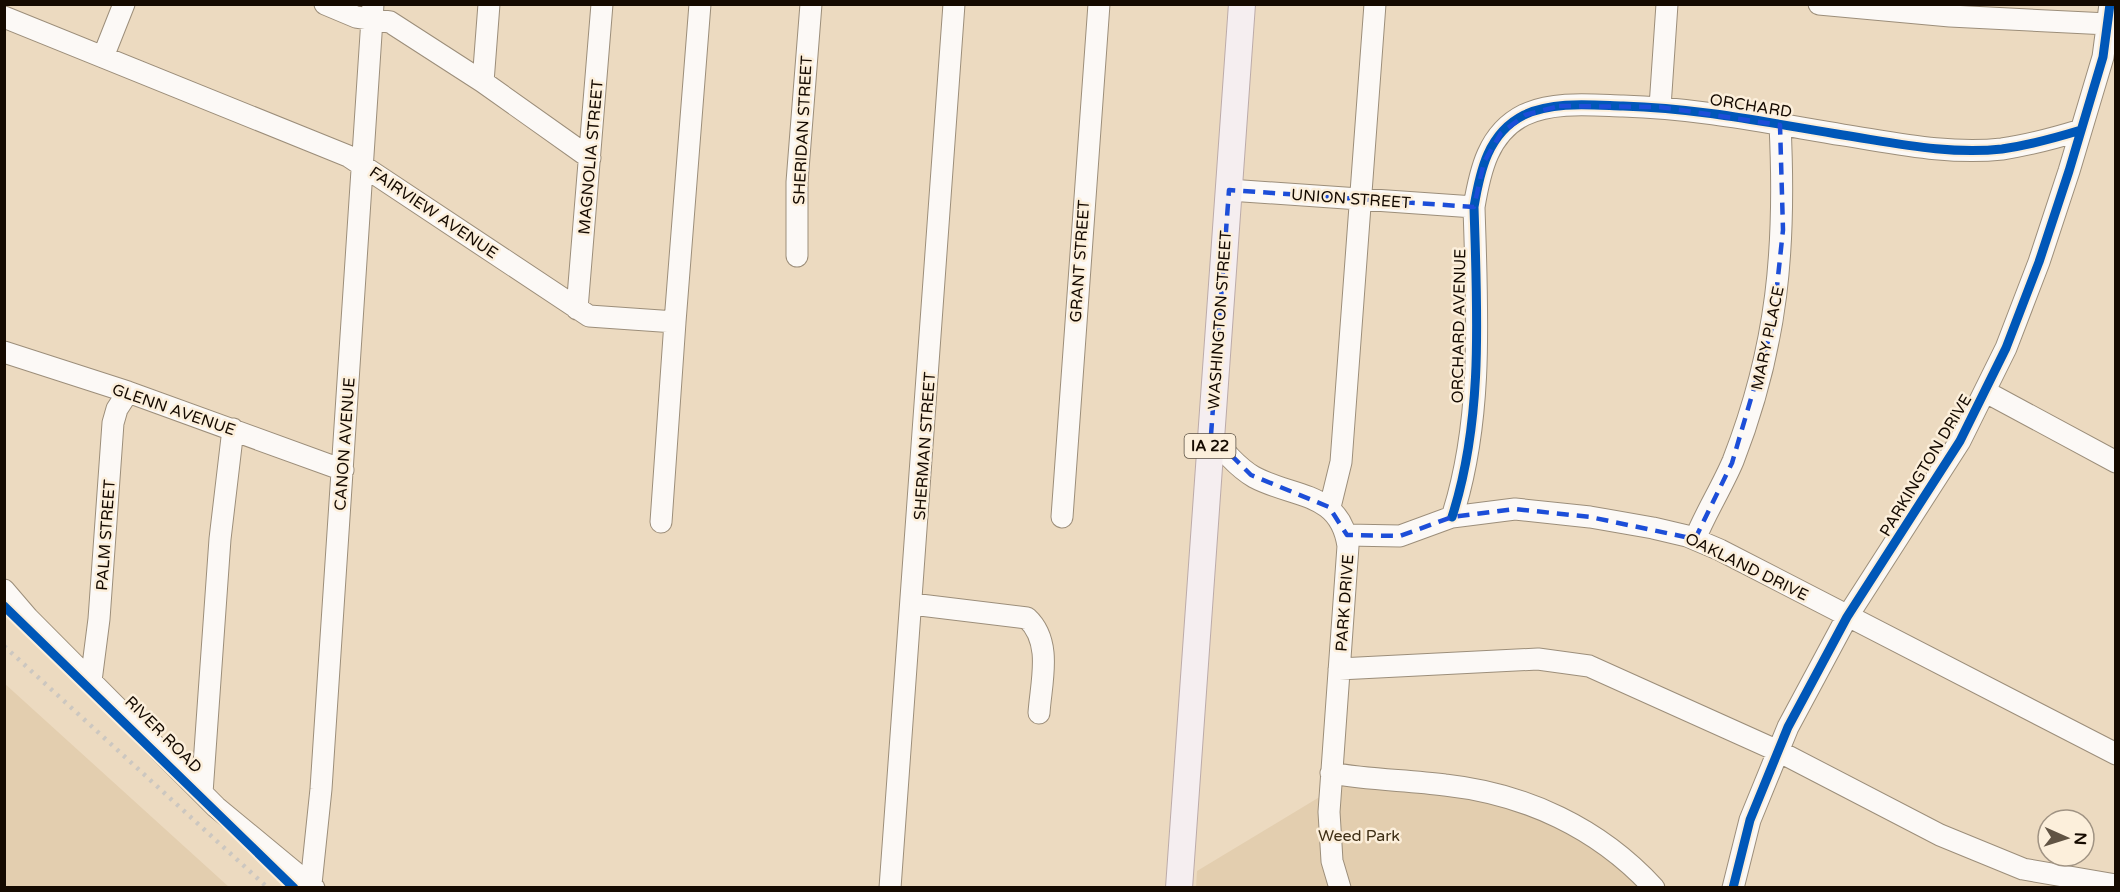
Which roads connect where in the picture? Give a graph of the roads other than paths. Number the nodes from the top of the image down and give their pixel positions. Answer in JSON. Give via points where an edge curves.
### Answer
{"nodes":[{"id":1,"x":124,"y":4,"type":"edge"},
{"id":2,"x":325,"y":4,"type":"edge"},
{"id":3,"x":489,"y":4,"type":"edge"},
{"id":4,"x":602,"y":4,"type":"edge"},
{"id":5,"x":700,"y":4,"type":"edge"},
{"id":6,"x":811,"y":4,"type":"edge"},
{"id":7,"x":954,"y":4,"type":"edge"},
{"id":8,"x":1099,"y":4,"type":"edge"},
{"id":9,"x":1242,"y":4,"type":"edge"},
{"id":10,"x":1375,"y":4,"type":"edge"},
{"id":11,"x":1668,"y":4,"type":"edge"},
{"id":12,"x":1819,"y":4,"type":"edge"},
{"id":13,"x":373,"y":11,"type":"edge"},
{"id":14,"x":2109,"y":14,"type":"edge"},
{"id":15,"x":4,"y":17,"type":"edge"},
{"id":16,"x":104,"y":57,"type":"junction"},
{"id":17,"x":483,"y":82,"type":"junction"},
{"id":18,"x":1660,"y":107,"type":"junction"},
{"id":19,"x":1780,"y":125,"type":"junction"},
{"id":20,"x":2081,"y":130,"type":"junction"},
{"id":21,"x":590,"y":158,"type":"junction"},
{"id":22,"x":363,"y":164,"type":"junction"},
{"id":23,"x":1229,"y":190,"type":"junction"},
{"id":24,"x":1361,"y":199,"type":"junction"},
{"id":25,"x":1474,"y":207,"type":"junction"},
{"id":26,"x":797,"y":256,"type":"dead end"},
{"id":27,"x":577,"y":309,"type":"junction"},
{"id":28,"x":675,"y":321,"type":"junction"},
{"id":29,"x":4,"y":352,"type":"edge"},
{"id":30,"x":128,"y":392,"type":"junction"},
{"id":31,"x":1986,"y":392,"type":"junction"},
{"id":32,"x":233,"y":429,"type":"junction"},
{"id":33,"x":1211,"y":435,"type":"junction"},
{"id":34,"x":2115,"y":462,"type":"edge"},
{"id":35,"x":343,"y":470,"type":"junction"},
{"id":36,"x":1330,"y":507,"type":"junction"},
{"id":37,"x":1062,"y":517,"type":"dead end"},
{"id":38,"x":1452,"y":517,"type":"junction"},
{"id":39,"x":661,"y":522,"type":"dead end"},
{"id":40,"x":1347,"y":535,"type":"junction"},
{"id":41,"x":1695,"y":539,"type":"junction"},
{"id":42,"x":4,"y":590,"type":"edge"},
{"id":43,"x":912,"y":604,"type":"junction"},
{"id":44,"x":1847,"y":617,"type":"junction"},
{"id":45,"x":1339,"y":669,"type":"junction"},
{"id":46,"x":91,"y":681,"type":"junction"},
{"id":47,"x":1039,"y":713,"type":"dead end"},
{"id":48,"x":1778,"y":751,"type":"junction"},
{"id":49,"x":2115,"y":754,"type":"edge"},
{"id":50,"x":1331,"y":773,"type":"junction"},
{"id":51,"x":202,"y":793,"type":"junction"},
{"id":52,"x":2115,"y":885,"type":"edge"},
{"id":53,"x":313,"y":886,"type":"edge"},
{"id":54,"x":890,"y":888,"type":"edge"},
{"id":55,"x":1179,"y":888,"type":"edge"},
{"id":56,"x":1340,"y":888,"type":"edge"},
{"id":57,"x":1654,"y":888,"type":"edge"},
{"id":58,"x":1733,"y":888,"type":"edge"}],
"edges":[{"from":1,"to":16,"type":"street"},
{"from":2,"to":13,"type":"street","via":[[356,17]]},
{"from":3,"to":17,"type":"street"},
{"from":4,"to":21,"type":"street","name":"MAGNOLIA STREET"},
{"from":5,"to":28,"type":"street"},
{"from":6,"to":26,"type":"street","name":"SHERIDAN STREET","via":[[797,182]]},
{"from":7,"to":43,"type":"street","name":"SHERMAN STREET"},
{"from":8,"to":37,"type":"street","name":"GRANT STREET"},
{"from":9,"to":23,"type":"main road","name":"WASHINGTON STREET","number":"IA 22"},
{"from":10,"to":24,"type":"street"},
{"from":11,"to":18,"type":"street"},
{"from":12,"to":14,"type":"street","via":[[1950,16]]},
{"from":13,"to":17,"type":"street"},
{"from":13,"to":22,"type":"street","name":"CANON AVENUE"},
{"from":14,"to":20,"type":"street","name":"PARKINGTON DRIVE","via":[[2103,57]]},
{"from":15,"to":16,"type":"street","name":"FAIRVIEW AVENUE"},
{"from":16,"to":22,"type":"street","name":"FAIRVIEW AVENUE","via":[[301,135]]},
{"from":17,"to":21,"type":"street"},
{"from":18,"to":19,"type":"street","name":"ORCHARD"},
{"from":18,"to":25,"type":"street","name":"ORCHARD","via":[[1559,106],[1524,115],[1491,146],[1480,174]]},
{"from":19,"to":20,"type":"street","name":"ORCHARD","via":[[1907,146],[1950,149],[2000,149]]},
{"from":19,"to":41,"type":"street","name":"MARY PLACE","via":[[1783,230],[1773,324],[1732,463]]},
{"from":20,"to":31,"type":"street","name":"PARKINGTON DRIVE","via":[[2038,262]]},
{"from":21,"to":27,"type":"street","name":"MAGNOLIA STREET"},
{"from":22,"to":27,"type":"street","name":"FAIRVIEW AVENUE"},
{"from":22,"to":35,"type":"street","name":"CANON AVENUE"},
{"from":23,"to":24,"type":"street","name":"UNION STREET"},
{"from":23,"to":33,"type":"main road","name":"WASHINGTON STREET","number":"IA 22"},
{"from":24,"to":25,"type":"street","name":"UNION STREET"},
{"from":24,"to":36,"type":"street","via":[[1341,462]]},
{"from":25,"to":38,"type":"street","name":"ORCHARD AVENUE","via":[[1475,386]]},
{"from":27,"to":28,"type":"street","name":"FAIRVIEW AVENUE","via":[[597,317]]},
{"from":28,"to":39,"type":"street"},
{"from":29,"to":30,"type":"street","name":"GLENN AVENUE"},
{"from":30,"to":32,"type":"street","name":"GLENN AVENUE"},
{"from":30,"to":46,"type":"street","name":"PALM STREET","via":[[113,423]]},
{"from":31,"to":34,"type":"street"},
{"from":31,"to":44,"type":"street","name":"PARKINGTON DRIVE","via":[[1960,441]]},
{"from":32,"to":35,"type":"street","name":"GLENN AVENUE"},
{"from":32,"to":51,"type":"street","via":[[220,540]]},
{"from":33,"to":36,"type":"street","via":[[1251,476]]},
{"from":33,"to":55,"type":"main road","name":"WASHINGTON STREET","number":"IA 22"},
{"from":35,"to":53,"type":"street","name":"CANON AVENUE"},
{"from":36,"to":40,"type":"street","name":"PARK DRIVE"},
{"from":38,"to":40,"type":"street","name":"OAKLAND DRIVE","via":[[1400,536]]},
{"from":38,"to":41,"type":"street","name":"OAKLAND DRIVE","via":[[1515,509],[1590,517]]},
{"from":40,"to":45,"type":"street","name":"PARK DRIVE"},
{"from":41,"to":44,"type":"street","name":"OAKLAND DRIVE"},
{"from":42,"to":46,"type":"street","name":"RIVER ROAD"},
{"from":43,"to":47,"type":"street","via":[[1027,618],[1044,646]]},
{"from":43,"to":54,"type":"street","name":"SHERMAN STREET"},
{"from":44,"to":48,"type":"street","name":"PARKINGTON DRIVE"},
{"from":44,"to":49,"type":"street","name":"OAKLAND DRIVE"},
{"from":45,"to":48,"type":"street","via":[[1538,659],[1589,666]]},
{"from":45,"to":50,"type":"street","name":"PARK DRIVE"},
{"from":46,"to":51,"type":"street","name":"RIVER ROAD"},
{"from":48,"to":52,"type":"street","via":[[1940,835],[2023,869]]},
{"from":48,"to":58,"type":"street","name":"PARKINGTON DRIVE","via":[[1750,820]]},
{"from":50,"to":56,"type":"street","name":"PARK DRIVE","via":[[1329,839]]},
{"from":50,"to":57,"type":"street","via":[[1447,785],[1514,799],[1582,827],[1608,844]]},
{"from":51,"to":53,"type":"street","name":"RIVER ROAD"}]}
